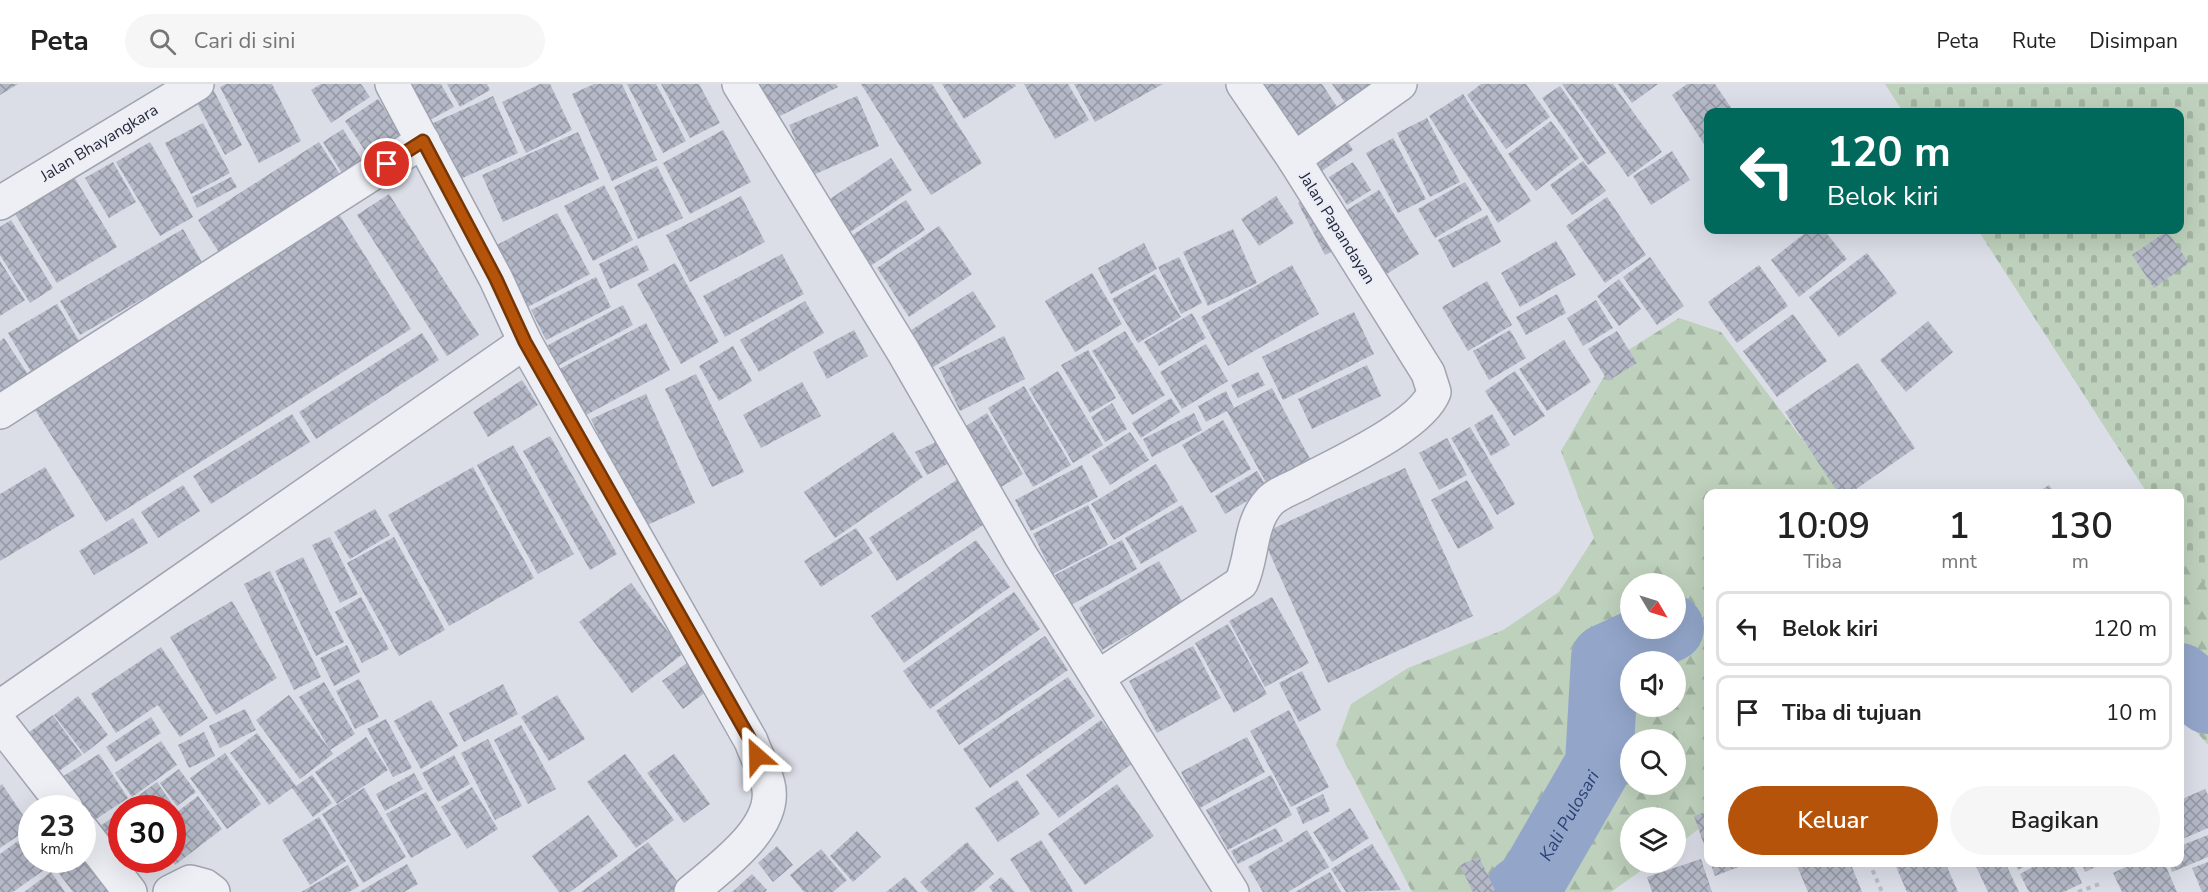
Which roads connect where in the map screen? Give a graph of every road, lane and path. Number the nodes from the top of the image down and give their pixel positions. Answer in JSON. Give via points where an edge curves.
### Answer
{"nodes":[{"id":1,"x":197,"y":84,"type":"edge"},
{"id":2,"x":392,"y":84,"type":"edge"},
{"id":3,"x":739,"y":84,"type":"edge"},
{"id":4,"x":1243,"y":84,"type":"edge"},
{"id":5,"x":1400,"y":84,"type":"edge"},
{"id":6,"x":423,"y":141,"type":"junction"},
{"id":7,"x":1294,"y":159,"type":"junction"},
{"id":8,"x":0,"y":203,"type":"edge"},
{"id":9,"x":525,"y":342,"type":"junction"},
{"id":10,"x":0,"y":412,"type":"edge"},
{"id":11,"x":1098,"y":677,"type":"junction"},
{"id":12,"x":0,"y":707,"type":"edge"},
{"id":13,"x":0,"y":723,"type":"edge"},
{"id":14,"x":56,"y":795,"type":"edge"},
{"id":15,"x":96,"y":848,"type":"edge"},
{"id":16,"x":1871,"y":867,"type":"edge"},
{"id":17,"x":2102,"y":883,"type":"dead end"},
{"id":18,"x":130,"y":892,"type":"edge"},
{"id":19,"x":170,"y":892,"type":"edge"},
{"id":20,"x":213,"y":892,"type":"edge"},
{"id":21,"x":691,"y":892,"type":"edge"},
{"id":22,"x":1232,"y":892,"type":"edge"},
{"id":23,"x":1882,"y":892,"type":"edge"},
{"id":24,"x":2078,"y":892,"type":"edge"}],
"edges":[{"from":1,"to":8,"type":"street","name":"Jalan Bhayangkara"},
{"from":2,"to":6,"type":"street"},
{"from":3,"to":11,"type":"street","via":[[903,351],[1021,556]]},
{"from":4,"to":7,"type":"street","name":"Jalan Papandayan"},
{"from":5,"to":7,"type":"street"},
{"from":6,"to":9,"type":"street"},
{"from":6,"to":10,"type":"street"},
{"from":7,"to":11,"type":"street","name":"Jalan Papandayan","via":[[1428,373],[1434,392],[1424,409],[1403,426],[1270,501],[1256,526],[1241,584]]},
{"from":9,"to":12,"type":"street"},
{"from":9,"to":21,"type":"street","via":[[751,741],[769,786],[764,821],[741,849]]},
{"from":11,"to":22,"type":"street"},
{"from":13,"to":14,"type":"street"},
{"from":15,"to":18,"type":"street"},
{"from":16,"to":23,"type":"path"},
{"from":17,"to":24,"type":"path"},
{"from":19,"to":20,"type":"street","via":[[190,882]]}]}
